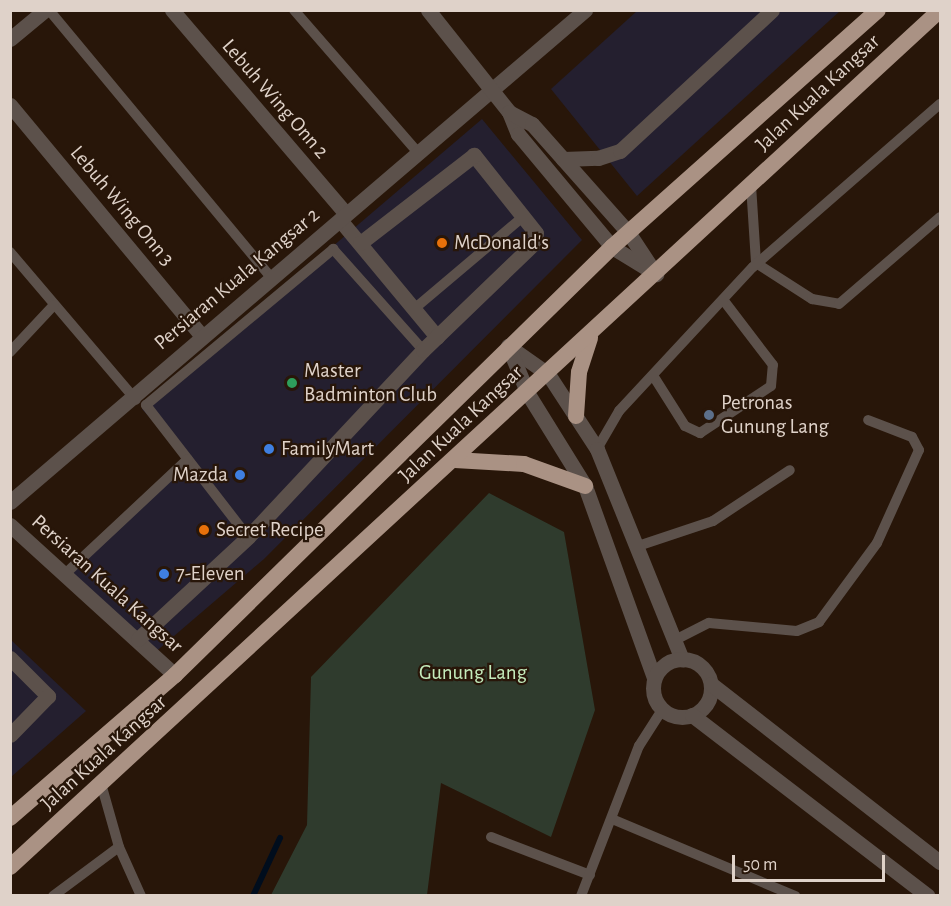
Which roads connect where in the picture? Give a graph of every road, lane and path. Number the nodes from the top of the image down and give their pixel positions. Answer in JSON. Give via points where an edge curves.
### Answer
{"nodes":[{"id":1,"x":47,"y":10,"type":"edge"},
{"id":2,"x":172,"y":10,"type":"edge"},
{"id":3,"x":294,"y":10,"type":"edge"},
{"id":4,"x":585,"y":10,"type":"edge"},
{"id":5,"x":772,"y":10,"type":"edge"},
{"id":6,"x":878,"y":10,"type":"edge"},
{"id":7,"x":940,"y":10,"type":"edge"},
{"id":8,"x":435,"y":13,"type":"edge"},
{"id":9,"x":10,"y":39,"type":"edge"},
{"id":10,"x":491,"y":89,"type":"junction"},
{"id":11,"x":10,"y":105,"type":"edge"},
{"id":12,"x":939,"y":109,"type":"edge"},
{"id":13,"x":509,"y":112,"type":"junction"},
{"id":14,"x":419,"y":154,"type":"junction"},
{"id":15,"x":563,"y":159,"type":"junction"},
{"id":16,"x":751,"y":185,"type":"junction"},
{"id":17,"x":524,"y":216,"type":"junction"},
{"id":18,"x":343,"y":217,"type":"junction"},
{"id":19,"x":940,"y":217,"type":"edge"},
{"id":20,"x":628,"y":232,"type":"junction"},
{"id":21,"x":360,"y":243,"type":"junction"},
{"id":22,"x":612,"y":247,"type":"junction"},
{"id":23,"x":10,"y":252,"type":"edge"},
{"id":24,"x":756,"y":263,"type":"junction"},
{"id":25,"x":656,"y":274,"type":"junction"},
{"id":26,"x":271,"y":277,"type":"junction"},
{"id":27,"x":724,"y":301,"type":"junction"},
{"id":28,"x":54,"y":305,"type":"junction"},
{"id":29,"x":414,"y":309,"type":"junction"},
{"id":30,"x":591,"y":334,"type":"junction"},
{"id":31,"x":201,"y":335,"type":"junction"},
{"id":32,"x":436,"y":337,"type":"junction"},
{"id":33,"x":508,"y":346,"type":"junction"},
{"id":34,"x":423,"y":350,"type":"junction"},
{"id":35,"x":10,"y":352,"type":"edge"},
{"id":36,"x":548,"y":374,"type":"junction"},
{"id":37,"x":654,"y":377,"type":"junction"},
{"id":38,"x":528,"y":394,"type":"junction"},
{"id":39,"x":129,"y":398,"type":"junction"},
{"id":40,"x":146,"y":405,"type":"junction"},
{"id":41,"x":576,"y":416,"type":"junction"},
{"id":42,"x":868,"y":420,"type":"dead end"},
{"id":43,"x":597,"y":449,"type":"junction"},
{"id":44,"x":188,"y":459,"type":"junction"},
{"id":45,"x":455,"y":460,"type":"junction"},
{"id":46,"x":790,"y":470,"type":"dead end"},
{"id":47,"x":585,"y":486,"type":"junction"},
{"id":48,"x":10,"y":502,"type":"edge"},
{"id":49,"x":10,"y":525,"type":"edge"},
{"id":50,"x":248,"y":537,"type":"junction"},
{"id":51,"x":638,"y":546,"type":"junction"},
{"id":52,"x":64,"y":574,"type":"junction"},
{"id":53,"x":138,"y":639,"type":"junction"},
{"id":54,"x":675,"y":640,"type":"junction"},
{"id":55,"x":10,"y":658,"type":"edge"},
{"id":56,"x":682,"y":659,"type":"junction"},
{"id":57,"x":175,"y":675,"type":"junction"},
{"id":58,"x":654,"y":678,"type":"junction"},
{"id":59,"x":711,"y":684,"type":"junction"},
{"id":60,"x":662,"y":710,"type":"junction"},
{"id":61,"x":692,"y":715,"type":"junction"},
{"id":62,"x":10,"y":735,"type":"edge"},
{"id":63,"x":102,"y":787,"type":"junction"},
{"id":64,"x":10,"y":818,"type":"edge"},
{"id":65,"x":612,"y":819,"type":"junction"},
{"id":66,"x":491,"y":837,"type":"dead end"},
{"id":67,"x":119,"y":847,"type":"junction"},
{"id":68,"x":940,"y":862,"type":"edge"},
{"id":69,"x":10,"y":867,"type":"edge"},
{"id":70,"x":590,"y":875,"type":"junction"},
{"id":71,"x":53,"y":896,"type":"edge"},
{"id":72,"x":141,"y":896,"type":"edge"},
{"id":73,"x":581,"y":896,"type":"edge"},
{"id":74,"x":795,"y":896,"type":"edge"},
{"id":75,"x":928,"y":896,"type":"edge"}],
"edges":[{"from":1,"to":9,"type":"street"},
{"from":1,"to":26,"type":"lane"},
{"from":2,"to":18,"type":"street","name":"Lebuh Wing Onn 2"},
{"from":3,"to":14,"type":"lane"},
{"from":4,"to":10,"type":"street","name":"Persiaran Kuala Kangsar 2"},
{"from":5,"to":15,"type":"street","via":[[620,151]]},
{"from":6,"to":20,"type":"highway","name":"Jalan Kuala Kangsar"},
{"from":7,"to":16,"type":"highway","name":"Jalan Kuala Kangsar"},
{"from":8,"to":10,"type":"street"},
{"from":10,"to":13,"type":"street"},
{"from":10,"to":14,"type":"street","name":"Persiaran Kuala Kangsar 2"},
{"from":11,"to":31,"type":"street","name":"Lebuh Wing Onn 3"},
{"from":12,"to":24,"type":"lane"},
{"from":13,"to":15,"type":"street","via":[[532,124]]},
{"from":13,"to":22,"type":"street","via":[[518,134]]},
{"from":14,"to":18,"type":"street","name":"Persiaran Kuala Kangsar 2"},
{"from":15,"to":20,"type":"street"},
{"from":16,"to":24,"type":"lane"},
{"from":16,"to":25,"type":"highway","name":"Jalan Kuala Kangsar"},
{"from":17,"to":21,"type":"street","via":[[485,164],[470,157]]},
{"from":17,"to":29,"type":"lane"},
{"from":17,"to":32,"type":"street","via":[[536,233],[534,243]]},
{"from":18,"to":21,"type":"street","name":"Lebuh Wing Onn 2"},
{"from":18,"to":26,"type":"street","name":"Persiaran Kuala Kangsar 2"},
{"from":19,"to":24,"type":"lane","via":[[839,304],[812,300]]},
{"from":20,"to":22,"type":"highway","name":"Jalan Kuala Kangsar"},
{"from":20,"to":25,"type":"street"},
{"from":21,"to":29,"type":"street","name":"Lebuh Wing Onn 2"},
{"from":22,"to":25,"type":"street"},
{"from":22,"to":33,"type":"highway","name":"Jalan Kuala Kangsar"},
{"from":23,"to":28,"type":"lane"},
{"from":24,"to":27,"type":"lane"},
{"from":25,"to":30,"type":"highway","name":"Jalan Kuala Kangsar"},
{"from":26,"to":31,"type":"street","name":"Persiaran Kuala Kangsar 2"},
{"from":27,"to":37,"type":"lane"},
{"from":27,"to":37,"type":"lane","via":[[773,365],[771,386],[699,433],[685,426]]},
{"from":28,"to":35,"type":"lane"},
{"from":28,"to":39,"type":"lane"},
{"from":29,"to":32,"type":"street","name":"Lebuh Wing Onn 2"},
{"from":30,"to":36,"type":"highway","name":"Jalan Kuala Kangsar"},
{"from":30,"to":41,"type":"highway","via":[[579,372]]},
{"from":31,"to":39,"type":"street","name":"Persiaran Kuala Kangsar 2"},
{"from":32,"to":34,"type":"street"},
{"from":33,"to":36,"type":"street"},
{"from":33,"to":38,"type":"street"},
{"from":33,"to":57,"type":"highway","name":"Jalan Kuala Kangsar"},
{"from":34,"to":40,"type":"lane","via":[[333,249]]},
{"from":34,"to":50,"type":"street"},
{"from":36,"to":38,"type":"highway","name":"Jalan Kuala Kangsar"},
{"from":36,"to":41,"type":"street"},
{"from":37,"to":43,"type":"lane","via":[[619,411]]},
{"from":38,"to":45,"type":"highway","name":"Jalan Kuala Kangsar"},
{"from":38,"to":47,"type":"street"},
{"from":39,"to":40,"type":"lane"},
{"from":39,"to":48,"type":"street","name":"Persiaran Kuala Kangsar 2"},
{"from":40,"to":44,"type":"lane"},
{"from":41,"to":43,"type":"street"},
{"from":42,"to":54,"type":"lane","via":[[912,437],[919,450],[877,543],[819,622],[797,631],[709,623]]},
{"from":43,"to":51,"type":"street"},
{"from":44,"to":50,"type":"lane"},
{"from":44,"to":52,"type":"lane"},
{"from":45,"to":47,"type":"highway","via":[[524,464]]},
{"from":45,"to":63,"type":"highway","name":"Jalan Kuala Kangsar"},
{"from":46,"to":51,"type":"lane","via":[[713,521]]},
{"from":47,"to":58,"type":"street"},
{"from":49,"to":52,"type":"street","name":"Persiaran Kuala Kangsar"},
{"from":50,"to":53,"type":"street"},
{"from":51,"to":54,"type":"street"},
{"from":52,"to":53,"type":"street","name":"Persiaran Kuala Kangsar"},
{"from":53,"to":57,"type":"street","name":"Persiaran Kuala Kangsar"},
{"from":54,"to":56,"type":"street"},
{"from":55,"to":62,"type":"street","via":[[48,696]]},
{"from":56,"to":58,"type":"street","via":[[665,664]]},
{"from":56,"to":59,"type":"street","via":[[704,669]]},
{"from":57,"to":64,"type":"highway","name":"Jalan Kuala Kangsar"},
{"from":58,"to":60,"type":"street","via":[[653,695]]},
{"from":59,"to":61,"type":"street","via":[[707,703]]},
{"from":59,"to":68,"type":"street"},
{"from":60,"to":61,"type":"street","via":[[676,717]]},
{"from":60,"to":65,"type":"lane","via":[[639,746]]},
{"from":61,"to":75,"type":"street"},
{"from":63,"to":67,"type":"lane"},
{"from":63,"to":69,"type":"highway","name":"Jalan Kuala Kangsar"},
{"from":65,"to":70,"type":"lane"},
{"from":65,"to":74,"type":"lane"},
{"from":66,"to":70,"type":"lane"},
{"from":67,"to":71,"type":"lane"},
{"from":67,"to":72,"type":"lane"},
{"from":70,"to":73,"type":"lane"}]}
